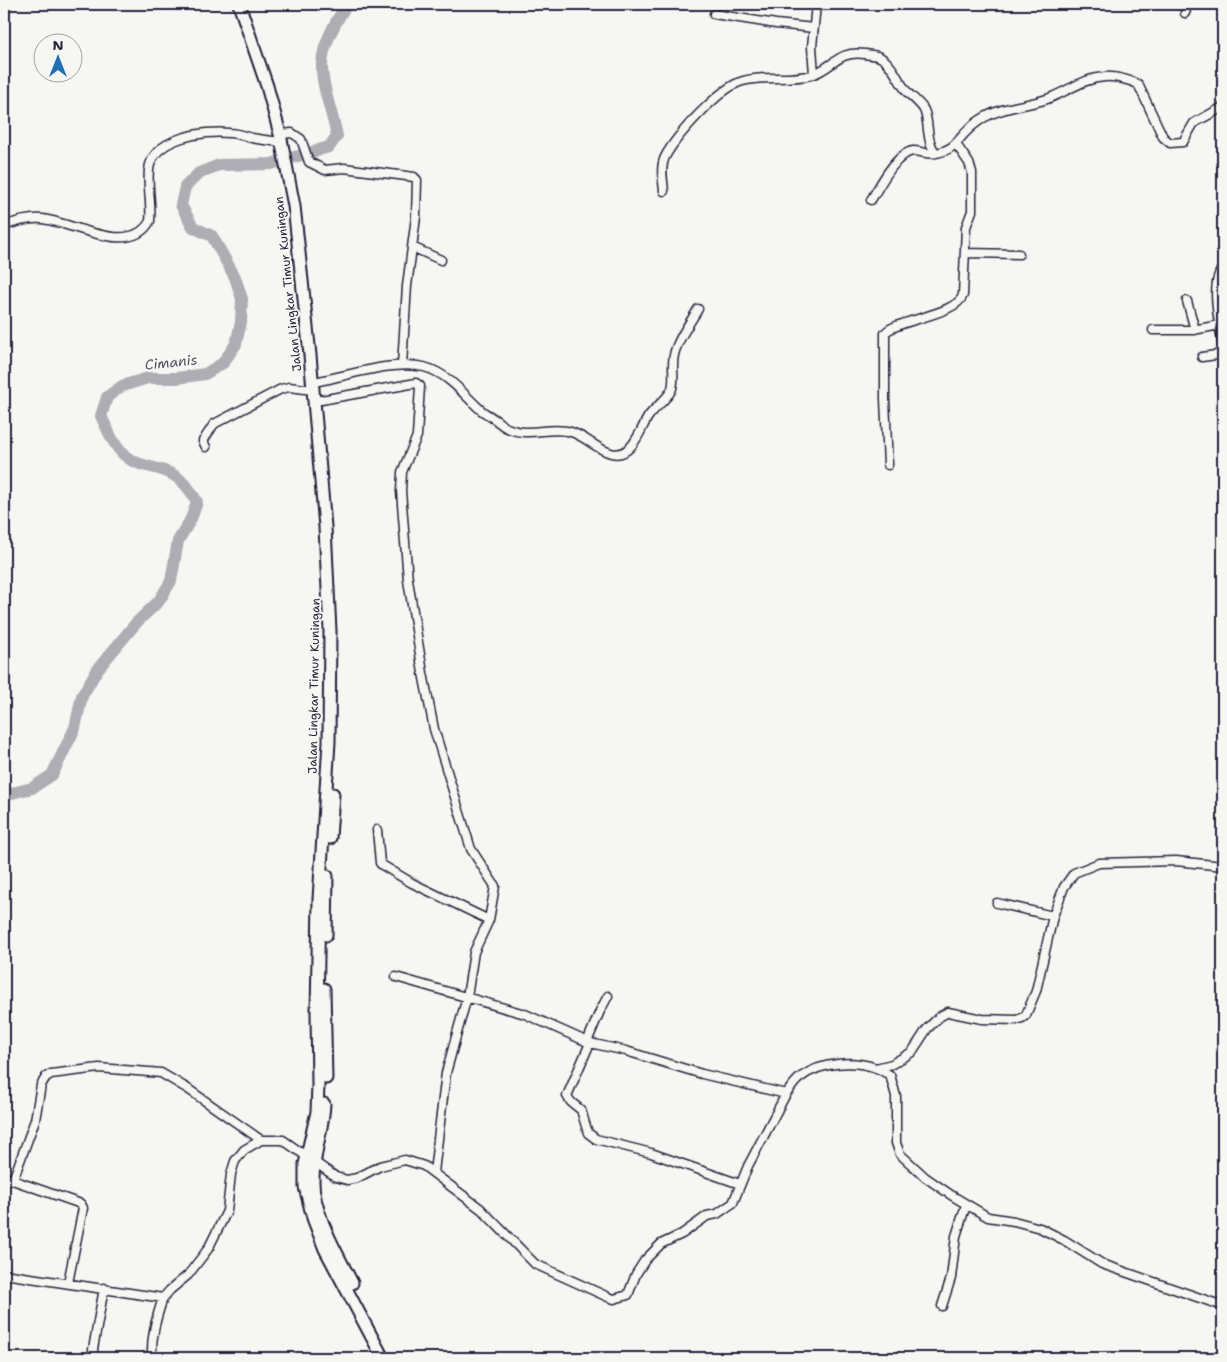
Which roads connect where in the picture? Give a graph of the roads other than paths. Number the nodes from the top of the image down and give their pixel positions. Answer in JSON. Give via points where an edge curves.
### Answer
{"nodes":[{"id":1,"x":239,"y":4,"type":"edge"},
{"id":2,"x":245,"y":4,"type":"edge"},
{"id":3,"x":816,"y":4,"type":"edge"},
{"id":4,"x":1188,"y":4,"type":"edge"},
{"id":5,"x":1185,"y":13,"type":"dead end"},
{"id":6,"x":714,"y":14,"type":"dead end"},
{"id":7,"x":814,"y":28,"type":"junction"},
{"id":8,"x":814,"y":74,"type":"junction"},
{"id":9,"x":1223,"y":106,"type":"edge"},
{"id":10,"x":284,"y":140,"type":"junction"},
{"id":11,"x":956,"y":144,"type":"junction"},
{"id":12,"x":936,"y":153,"type":"junction"},
{"id":13,"x":664,"y":191,"type":"dead end"},
{"id":14,"x":871,"y":200,"type":"dead end"},
{"id":15,"x":4,"y":226,"type":"edge"},
{"id":16,"x":412,"y":247,"type":"junction"},
{"id":17,"x":965,"y":253,"type":"junction"},
{"id":18,"x":1019,"y":254,"type":"dead end"},
{"id":19,"x":441,"y":260,"type":"dead end"},
{"id":20,"x":1223,"y":267,"type":"edge"},
{"id":21,"x":1220,"y":284,"type":"edge"},
{"id":22,"x":1187,"y":301,"type":"dead end"},
{"id":23,"x":698,"y":309,"type":"dead end"},
{"id":24,"x":1221,"y":314,"type":"edge"},
{"id":25,"x":1220,"y":325,"type":"junction"},
{"id":26,"x":1153,"y":330,"type":"dead end"},
{"id":27,"x":1195,"y":330,"type":"junction"},
{"id":28,"x":1223,"y":347,"type":"edge"},
{"id":29,"x":1223,"y":354,"type":"edge"},
{"id":30,"x":1202,"y":357,"type":"dead end"},
{"id":31,"x":402,"y":365,"type":"junction"},
{"id":32,"x":316,"y":385,"type":"junction"},
{"id":33,"x":321,"y":400,"type":"junction"},
{"id":34,"x":206,"y":447,"type":"dead end"},
{"id":35,"x":888,"y":465,"type":"dead end"},
{"id":36,"x":377,"y":830,"type":"dead end"},
{"id":37,"x":1223,"y":866,"type":"edge"},
{"id":38,"x":997,"y":903,"type":"dead end"},
{"id":39,"x":1053,"y":916,"type":"junction"},
{"id":40,"x":489,"y":920,"type":"junction"},
{"id":41,"x":396,"y":977,"type":"dead end"},
{"id":42,"x":608,"y":996,"type":"dead end"},
{"id":43,"x":467,"y":997,"type":"junction"},
{"id":44,"x":589,"y":1042,"type":"junction"},
{"id":45,"x":876,"y":1068,"type":"junction"},
{"id":46,"x":786,"y":1094,"type":"junction"},
{"id":47,"x":261,"y":1140,"type":"junction"},
{"id":48,"x":311,"y":1159,"type":"junction"},
{"id":49,"x":434,"y":1172,"type":"junction"},
{"id":50,"x":4,"y":1177,"type":"edge"},
{"id":51,"x":13,"y":1180,"type":"junction"},
{"id":52,"x":740,"y":1184,"type":"junction"},
{"id":53,"x":966,"y":1205,"type":"junction"},
{"id":54,"x":4,"y":1274,"type":"edge"},
{"id":55,"x":68,"y":1283,"type":"junction"},
{"id":56,"x":104,"y":1288,"type":"junction"},
{"id":57,"x":163,"y":1298,"type":"junction"},
{"id":58,"x":942,"y":1306,"type":"dead end"},
{"id":59,"x":1223,"y":1306,"type":"edge"},
{"id":60,"x":94,"y":1358,"type":"edge"},
{"id":61,"x":152,"y":1358,"type":"edge"},
{"id":62,"x":383,"y":1358,"type":"edge"},
{"id":63,"x":391,"y":1358,"type":"edge"}],
"edges":[{"from":1,"to":10,"type":"main road","name":"Jalan Lingkar Timur Kuningan"},
{"from":2,"to":10,"type":"main road","via":[[266,66]]},
{"from":3,"to":7,"type":"street"},
{"from":4,"to":5,"type":"street"},
{"from":6,"to":7,"type":"street"},
{"from":7,"to":8,"type":"street"},
{"from":8,"to":12,"type":"street","via":[[849,53],[881,57],[924,110],[930,143]]},
{"from":8,"to":13,"type":"street","via":[[741,81],[719,94],[689,124],[664,158]]},
{"from":9,"to":11,"type":"street","via":[[1194,123],[1183,142],[1170,143],[1163,137],[1138,84],[1105,77],[1079,83],[1048,99],[1006,108],[970,128]]},
{"from":10,"to":15,"type":"street","via":[[259,140],[222,132],[180,138],[167,145],[157,153],[149,170],[150,220],[142,230],[131,235],[97,234],[42,219]]},
{"from":10,"to":16,"type":"street","via":[[292,134],[301,139],[309,162],[325,170],[344,168],[414,177],[417,180],[416,216]]},
{"from":10,"to":32,"type":"main road","name":"Jalan Lingkar Timur Kuningan","via":[[291,172]]},
{"from":11,"to":12,"type":"street"},
{"from":11,"to":17,"type":"street","via":[[970,163],[972,172],[972,211],[966,227]]},
{"from":12,"to":14,"type":"street","via":[[914,151],[903,156],[889,168]]},
{"from":16,"to":19,"type":"street"},
{"from":16,"to":31,"type":"street"},
{"from":17,"to":18,"type":"street"},
{"from":17,"to":35,"type":"street","via":[[962,299],[885,334]]},
{"from":20,"to":21,"type":"street","via":[[1219,274]]},
{"from":21,"to":24,"type":"street"},
{"from":22,"to":27,"type":"street"},
{"from":23,"to":31,"type":"street","via":[[675,350],[671,391],[648,418],[633,444],[618,454],[601,449],[573,432],[510,430],[442,375],[426,367]]},
{"from":24,"to":25,"type":"street"},
{"from":25,"to":27,"type":"street"},
{"from":25,"to":28,"type":"street"},
{"from":26,"to":27,"type":"street"},
{"from":29,"to":30,"type":"street"},
{"from":31,"to":32,"type":"street"},
{"from":32,"to":33,"type":"main road","name":"Jalan Lingkar Timur Kuningan"},
{"from":32,"to":34,"type":"street","via":[[284,388],[214,424],[203,441]]},
{"from":32,"to":48,"type":"main road","name":"Jalan Lingkar Timur Kuningan","via":[[330,631],[329,742],[316,1012],[318,1085]]},
{"from":33,"to":40,"type":"street","via":[[416,383],[420,386],[417,436],[403,468],[402,481],[408,580],[434,729],[471,849],[495,886]]},
{"from":33,"to":48,"type":"main road","name":"Jalan Lingkar Timur Kuningan","via":[[336,588],[336,754],[324,964],[326,1083],[323,1122]]},
{"from":36,"to":40,"type":"street","via":[[382,865]]},
{"from":37,"to":39,"type":"street","via":[[1176,861],[1099,863],[1074,873],[1066,882]]},
{"from":38,"to":39,"type":"street"},
{"from":39,"to":45,"type":"street","via":[[1036,991],[1026,1015],[1016,1020],[997,1020],[948,1012],[927,1029],[912,1052],[892,1064]]},
{"from":40,"to":43,"type":"street","via":[[474,952]]},
{"from":41,"to":43,"type":"street"},
{"from":42,"to":44,"type":"street"},
{"from":43,"to":44,"type":"street","via":[[525,1014]]},
{"from":43,"to":49,"type":"street","via":[[446,1073]]},
{"from":44,"to":46,"type":"street"},
{"from":44,"to":52,"type":"street","via":[[567,1096],[581,1110],[588,1133],[596,1139],[651,1152]]},
{"from":45,"to":46,"type":"street","via":[[854,1064],[820,1068],[802,1076]]},
{"from":45,"to":53,"type":"street","via":[[890,1075],[896,1096],[896,1143],[900,1154],[925,1177]]},
{"from":46,"to":52,"type":"street"},
{"from":47,"to":48,"type":"street","via":[[283,1140]]},
{"from":47,"to":51,"type":"street","via":[[161,1073],[99,1068],[51,1074],[42,1085],[35,1120]]},
{"from":47,"to":57,"type":"street","via":[[244,1150],[235,1161],[227,1211],[208,1249],[188,1275]]},
{"from":48,"to":49,"type":"street","via":[[336,1177],[347,1180],[405,1160]]},
{"from":48,"to":62,"type":"main road","name":"Jalan Lingkar Timur Kuningan","via":[[304,1173],[305,1187],[324,1248]]},
{"from":48,"to":63,"type":"main road","name":"Jalan Lingkar Timur Kuningan","via":[[316,1203],[339,1258]]},
{"from":49,"to":52,"type":"street","via":[[481,1209],[535,1264],[614,1299],[628,1295],[645,1260],[662,1244],[733,1203]]},
{"from":50,"to":51,"type":"street"},
{"from":51,"to":55,"type":"street","via":[[81,1204],[83,1208]]},
{"from":53,"to":58,"type":"street","via":[[956,1236],[951,1278]]},
{"from":53,"to":59,"type":"street","via":[[988,1217],[1040,1228],[1102,1264]]},
{"from":54,"to":55,"type":"street"},
{"from":55,"to":56,"type":"street"},
{"from":56,"to":57,"type":"street"},
{"from":56,"to":60,"type":"street"},
{"from":57,"to":61,"type":"street","via":[[153,1330]]}]}
